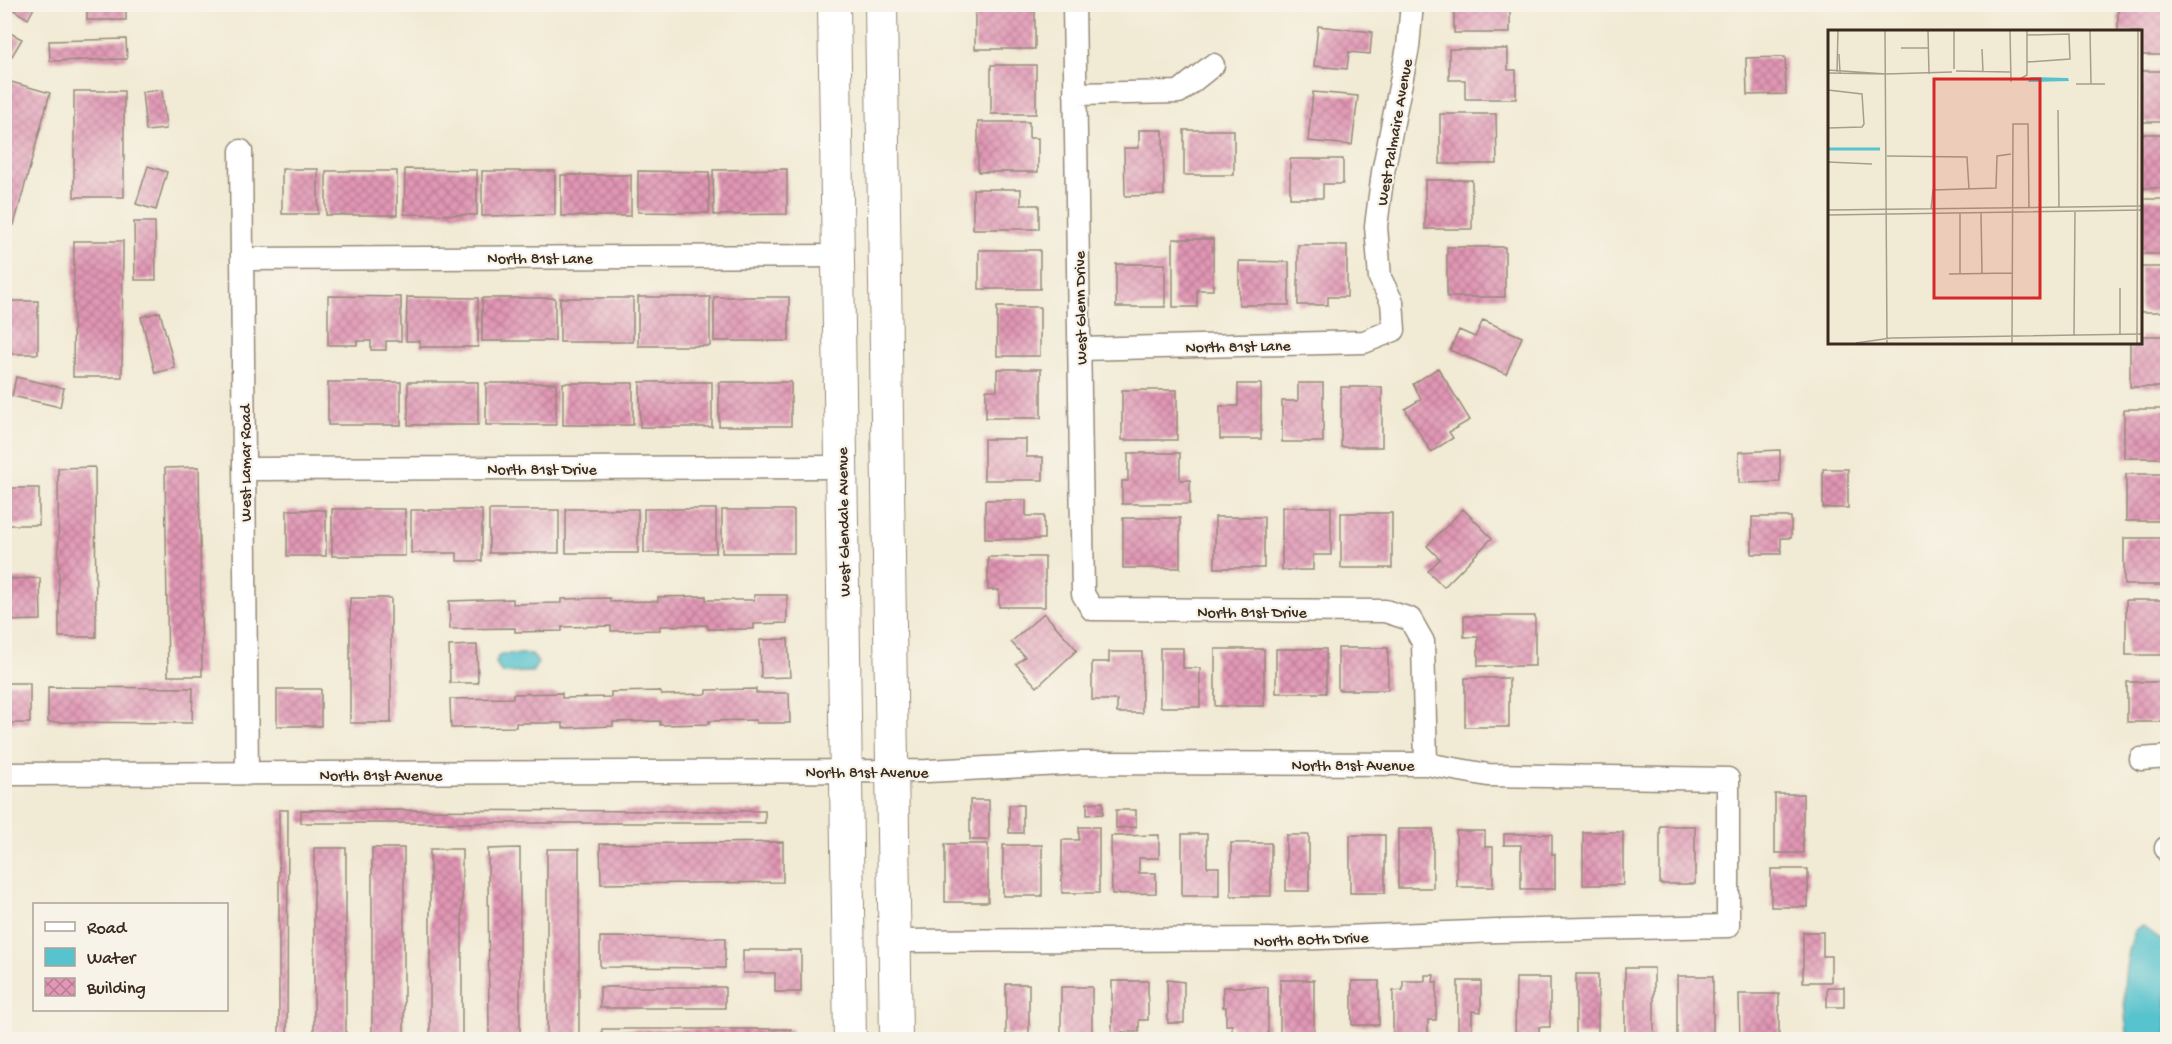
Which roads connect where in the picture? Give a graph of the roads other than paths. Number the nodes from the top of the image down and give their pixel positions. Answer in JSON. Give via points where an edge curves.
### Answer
{"nodes":[{"id":1,"x":834,"y":4,"type":"edge"},
{"id":2,"x":860,"y":4,"type":"edge"},
{"id":3,"x":881,"y":4,"type":"edge"},
{"id":4,"x":1074,"y":4,"type":"edge"},
{"id":5,"x":1412,"y":4,"type":"edge"},
{"id":6,"x":1213,"y":65,"type":"dead end"},
{"id":7,"x":1075,"y":94,"type":"junction"},
{"id":8,"x":883,"y":148,"type":"junction"},
{"id":9,"x":241,"y":151,"type":"dead end"},
{"id":10,"x":837,"y":256,"type":"junction"},
{"id":11,"x":242,"y":259,"type":"junction"},
{"id":12,"x":1394,"y":330,"type":"joint"},
{"id":13,"x":1080,"y":349,"type":"junction"},
{"id":14,"x":841,"y":467,"type":"junction"},
{"id":15,"x":244,"y":469,"type":"junction"},
{"id":16,"x":1092,"y":609,"type":"joint"},
{"id":17,"x":2168,"y":757,"type":"edge"},
{"id":18,"x":2141,"y":759,"type":"dead end"},
{"id":19,"x":1426,"y":764,"type":"junction"},
{"id":20,"x":846,"y":771,"type":"junction"},
{"id":21,"x":893,"y":771,"type":"junction"},
{"id":22,"x":4,"y":774,"type":"edge"},
{"id":23,"x":247,"y":774,"type":"junction"},
{"id":24,"x":1728,"y":926,"type":"joint"},
{"id":25,"x":895,"y":941,"type":"junction"},
{"id":26,"x":850,"y":1040,"type":"edge"},
{"id":27,"x":896,"y":1040,"type":"edge"}],
"edges":[{"from":1,"to":10,"type":"main road","name":"West Glendale Avenue"},
{"from":2,"to":8,"type":"main road","via":[[862,86]]},
{"from":3,"to":8,"type":"main road"},
{"from":4,"to":7,"type":"street","name":"West Glenn Drive"},
{"from":5,"to":12,"type":"street","name":"West Palmaire Avenue","via":[[1376,226],[1380,278],[1392,302]]},
{"from":6,"to":7,"type":"street","via":[[1179,92]]},
{"from":7,"to":13,"type":"street","name":"West Glenn Drive"},
{"from":8,"to":21,"type":"main road"},
{"from":9,"to":11,"type":"street","name":"West Lamar Road"},
{"from":10,"to":11,"type":"street","name":"North 81st Lane"},
{"from":10,"to":14,"type":"main road","name":"West Glendale Avenue"},
{"from":11,"to":15,"type":"street","name":"West Lamar Road"},
{"from":12,"to":13,"type":"street","name":"North 81st Lane","via":[[1364,342]]},
{"from":13,"to":16,"type":"street","name":"West Glenn Drive","via":[[1083,594]]},
{"from":14,"to":15,"type":"street","name":"North 81st Drive"},
{"from":14,"to":20,"type":"main road","name":"West Glendale Avenue"},
{"from":15,"to":23,"type":"street","name":"West Lamar Road"},
{"from":16,"to":19,"type":"street","name":"North 81st Drive","via":[[1385,611],[1410,619],[1423,642]]},
{"from":17,"to":18,"type":"street"},
{"from":19,"to":21,"type":"street","name":"North 81st Avenue","via":[[1082,763]]},
{"from":19,"to":24,"type":"street","name":"North 81st Avenue","via":[[1488,776],[1728,779]]},
{"from":20,"to":21,"type":"street","name":"North 81st Avenue"},
{"from":20,"to":23,"type":"street","name":"North 81st Avenue"},
{"from":20,"to":26,"type":"main road","name":"West Glendale Avenue"},
{"from":21,"to":25,"type":"main road"},
{"from":22,"to":23,"type":"street","name":"North 81st Avenue"},
{"from":24,"to":25,"type":"street","name":"North 80th Drive","via":[[1293,939]]},
{"from":25,"to":27,"type":"main road"}]}
